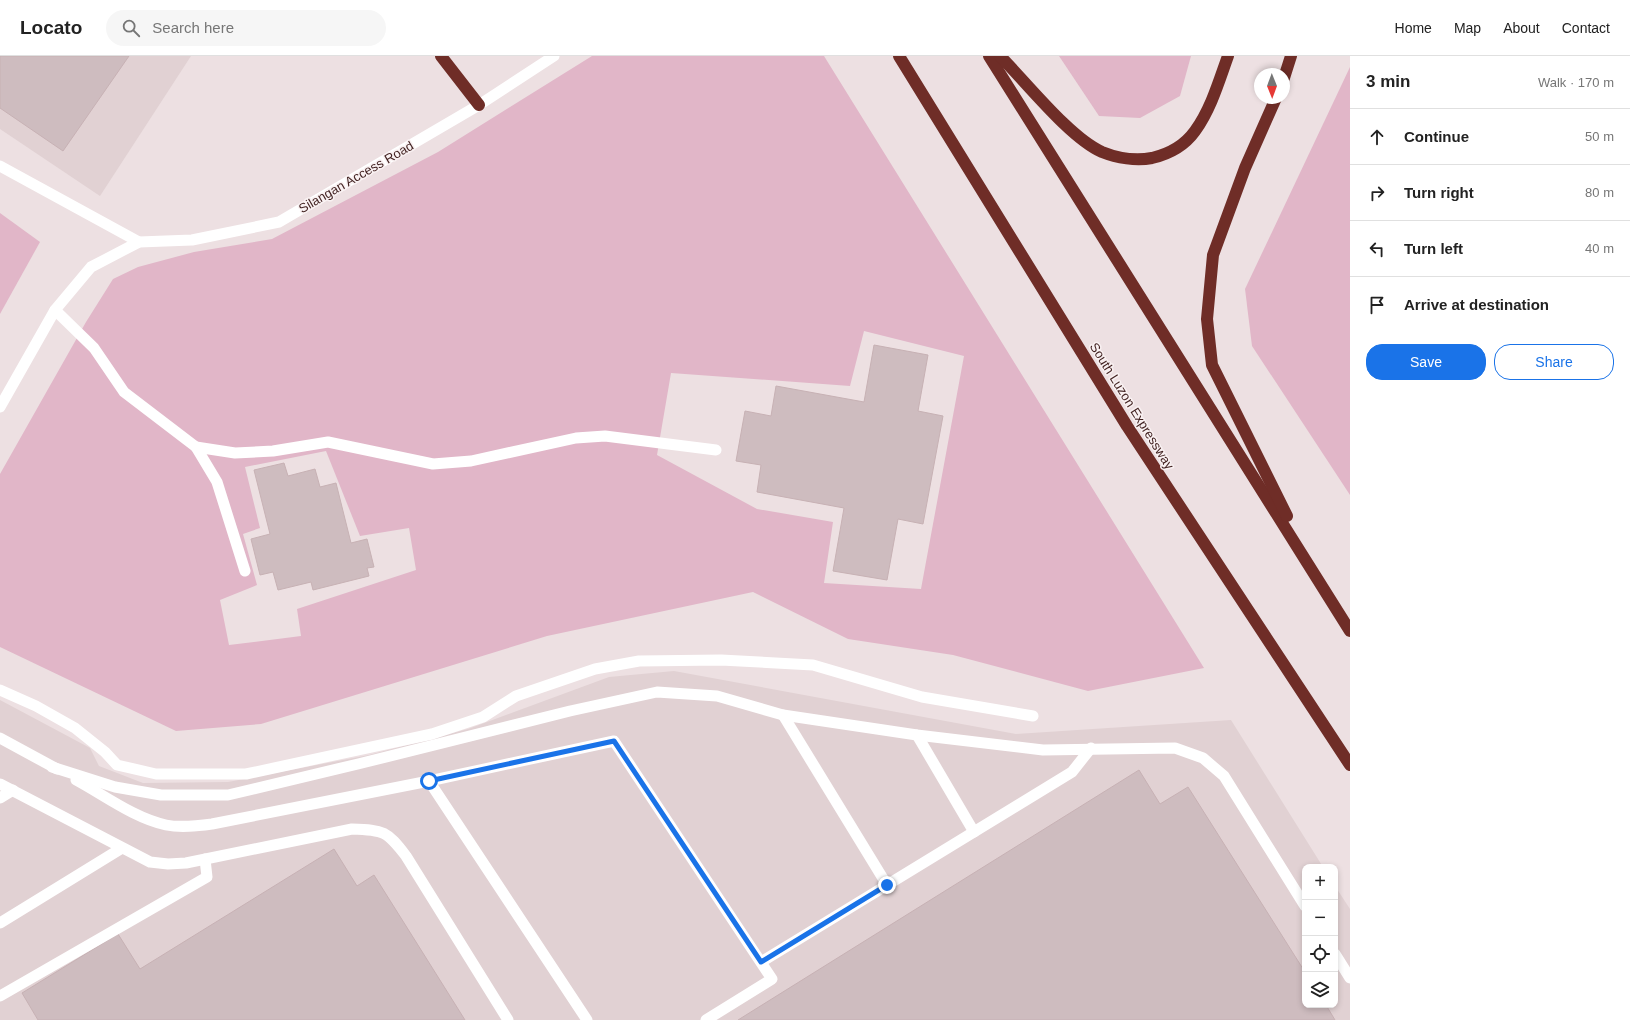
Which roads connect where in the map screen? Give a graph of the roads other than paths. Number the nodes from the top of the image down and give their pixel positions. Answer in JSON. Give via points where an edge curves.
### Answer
{"nodes":[{"id":1,"x":441,"y":56,"type":"edge"},
{"id":2,"x":554,"y":56,"type":"edge"},
{"id":3,"x":894,"y":56,"type":"edge"},
{"id":4,"x":899,"y":56,"type":"edge"},
{"id":5,"x":989,"y":56,"type":"edge"},
{"id":6,"x":1000,"y":56,"type":"edge"},
{"id":7,"x":1228,"y":56,"type":"edge"},
{"id":8,"x":1291,"y":56,"type":"edge"},
{"id":9,"x":1287,"y":68,"type":"edge"},
{"id":10,"x":915,"y":82,"type":"junction"},
{"id":11,"x":1273,"y":104,"type":"edge"},
{"id":12,"x":479,"y":106,"type":"junction"},
{"id":13,"x":0,"y":166,"type":"edge"},
{"id":14,"x":139,"y":242,"type":"junction"},
{"id":15,"x":55,"y":310,"type":"junction"},
{"id":16,"x":0,"y":407,"type":"edge"},
{"id":17,"x":196,"y":447,"type":"junction"},
{"id":18,"x":716,"y":450,"type":"dead end"},
{"id":19,"x":245,"y":571,"type":"dead end"},
{"id":20,"x":1316,"y":574,"type":"junction"},
{"id":21,"x":1350,"y":631,"type":"edge"},
{"id":22,"x":0,"y":690,"type":"edge"},
{"id":23,"x":783,"y":716,"type":"junction"},
{"id":24,"x":1033,"y":716,"type":"dead end"},
{"id":25,"x":917,"y":735,"type":"junction"},
{"id":26,"x":0,"y":738,"type":"edge"},
{"id":27,"x":1091,"y":748,"type":"junction"},
{"id":28,"x":1350,"y":765,"type":"edge"},
{"id":29,"x":52,"y":767,"type":"junction"},
{"id":30,"x":429,"y":781,"type":"junction"},
{"id":31,"x":0,"y":784,"type":"edge"},
{"id":32,"x":12,"y":790,"type":"junction"},
{"id":33,"x":0,"y":798,"type":"edge"},
{"id":34,"x":974,"y":832,"type":"junction"},
{"id":35,"x":122,"y":848,"type":"junction"},
{"id":36,"x":205,"y":859,"type":"junction"},
{"id":37,"x":887,"y":885,"type":"junction"},
{"id":38,"x":1302,"y":901,"type":"edge"},
{"id":39,"x":0,"y":923,"type":"edge"},
{"id":40,"x":1338,"y":959,"type":"edge"},
{"id":41,"x":761,"y":962,"type":"junction"},
{"id":42,"x":1350,"y":978,"type":"edge"},
{"id":43,"x":0,"y":996,"type":"edge"},
{"id":44,"x":508,"y":1020,"type":"edge"},
{"id":45,"x":587,"y":1020,"type":"edge"},
{"id":46,"x":706,"y":1020,"type":"edge"}],
"edges":[{"from":1,"to":12,"type":"highway"},
{"from":2,"to":12,"type":"street","name":"Silangan Access Road"},
{"from":3,"to":10,"type":"highway"},
{"from":4,"to":10,"type":"highway","name":"South Luzon Expressway"},
{"from":5,"to":20,"type":"highway"},
{"from":6,"to":7,"type":"highway","via":[[1061,120],[1089,144],[1115,156],[1145,159],[1171,152],[1194,132],[1209,106]]},
{"from":8,"to":9,"type":"highway"},
{"from":10,"to":28,"type":"highway","name":"South Luzon Expressway","via":[[1127,426]]},
{"from":11,"to":20,"type":"highway","via":[[1245,168],[1213,255],[1207,319],[1212,365]]},
{"from":12,"to":14,"type":"street","name":"Silangan Access Road","via":[[279,222],[192,240]]},
{"from":13,"to":14,"type":"street"},
{"from":14,"to":15,"type":"street","via":[[91,267]]},
{"from":15,"to":16,"type":"street"},
{"from":15,"to":17,"type":"street","via":[[94,348],[124,392]]},
{"from":17,"to":18,"type":"street","via":[[235,453],[273,452],[328,442],[433,464],[471,461],[576,438],[605,436]]},
{"from":17,"to":19,"type":"street","via":[[217,482]]},
{"from":20,"to":21,"type":"highway"},
{"from":22,"to":24,"type":"street","via":[[75,728],[117,765],[156,774],[246,774],[432,734],[483,717],[516,696],[595,669],[639,661],[721,660],[813,665],[922,697]]},
{"from":23,"to":25,"type":"street"},
{"from":23,"to":29,"type":"street","via":[[717,696],[657,692],[228,795],[161,795],[115,787]]},
{"from":23,"to":37,"type":"street"},
{"from":25,"to":27,"type":"street","via":[[1043,750]]},
{"from":25,"to":34,"type":"street"},
{"from":26,"to":29,"type":"street"},
{"from":27,"to":34,"type":"street","via":[[1072,772]]},
{"from":27,"to":38,"type":"street","via":[[1175,748],[1203,758],[1224,776]]},
{"from":29,"to":30,"type":"street","via":[[151,820],[167,825],[188,826],[212,824]]},
{"from":30,"to":41,"type":"street","via":[[614,741]]},
{"from":30,"to":45,"type":"street"},
{"from":31,"to":32,"type":"street"},
{"from":32,"to":33,"type":"street"},
{"from":32,"to":35,"type":"street"},
{"from":34,"to":37,"type":"street"},
{"from":35,"to":36,"type":"street","via":[[150,862],[174,864]]},
{"from":35,"to":39,"type":"street"},
{"from":36,"to":43,"type":"street","via":[[207,877]]},
{"from":36,"to":44,"type":"street","via":[[352,829],[378,830],[392,837]]},
{"from":37,"to":41,"type":"street"},
{"from":40,"to":42,"type":"street"},
{"from":41,"to":46,"type":"street","via":[[772,979]]}]}
